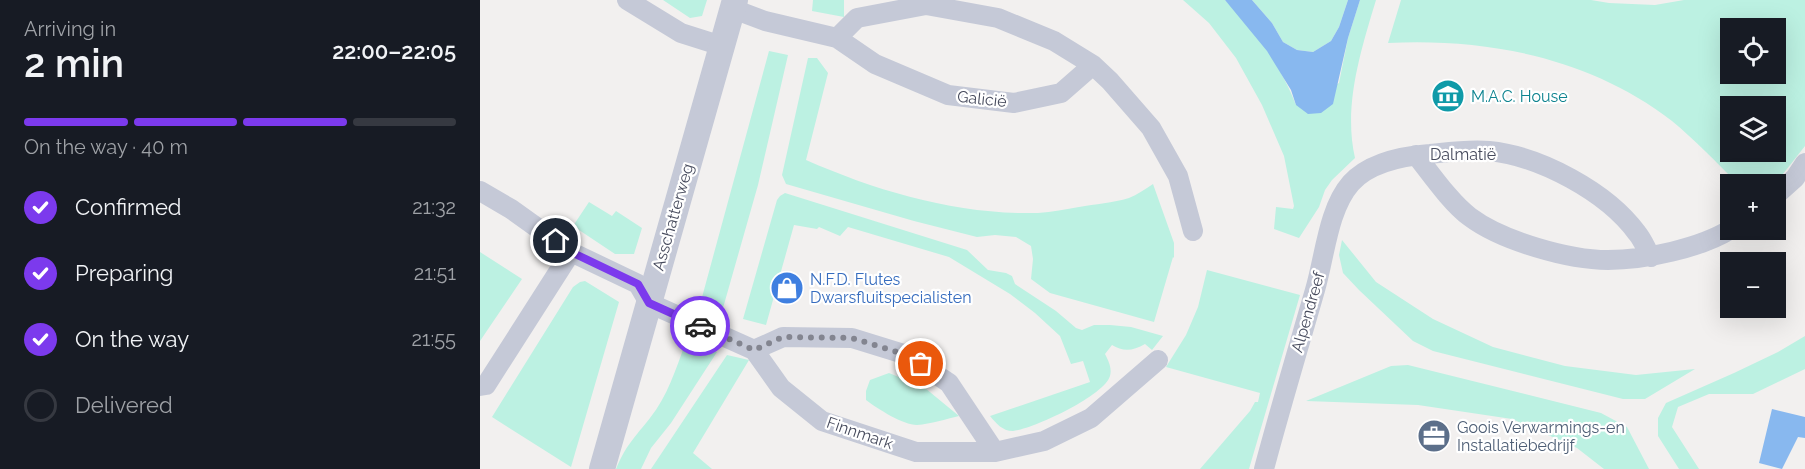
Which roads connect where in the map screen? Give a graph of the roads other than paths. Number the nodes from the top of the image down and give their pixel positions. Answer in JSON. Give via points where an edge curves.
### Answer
{"nodes":[{"id":1,"x":627,"y":0,"type":"edge"},
{"id":2,"x":734,"y":4,"type":"edge"},
{"id":3,"x":837,"y":38,"type":"junction"},
{"id":4,"x":722,"y":46,"type":"junction"},
{"id":5,"x":1093,"y":65,"type":"junction"},
{"id":6,"x":1416,"y":155,"type":"junction"},
{"id":7,"x":1805,"y":163,"type":"edge"},
{"id":8,"x":1370,"y":166,"type":"joint"},
{"id":9,"x":1786,"y":186,"type":"edge"},
{"id":10,"x":480,"y":191,"type":"edge"},
{"id":11,"x":1192,"y":231,"type":"dead end"},
{"id":12,"x":1720,"y":236,"type":"edge"},
{"id":13,"x":571,"y":252,"type":"junction"},
{"id":14,"x":1651,"y":257,"type":"junction"},
{"id":15,"x":649,"y":303,"type":"junction"},
{"id":16,"x":754,"y":350,"type":"junction"},
{"id":17,"x":1158,"y":360,"type":"dead end"},
{"id":18,"x":480,"y":386,"type":"edge"},
{"id":19,"x":995,"y":452,"type":"junction"},
{"id":20,"x":602,"y":469,"type":"edge"},
{"id":21,"x":1264,"y":469,"type":"edge"}],
"edges":[{"from":1,"to":4,"type":"street","via":[[681,33]]},
{"from":2,"to":3,"type":"street","name":"Galicië","via":[[765,21]]},
{"from":2,"to":4,"type":"street","name":"Asschatterweg"},
{"from":3,"to":5,"type":"street","via":[[857,18],[926,5],[998,18],[1054,41]]},
{"from":3,"to":5,"type":"street","name":"Galicië","via":[[875,64],[948,95],[1014,103],[1061,93]]},
{"from":4,"to":15,"type":"street","name":"Asschatterweg"},
{"from":5,"to":11,"type":"street","via":[[1151,128],[1178,176]]},
{"from":6,"to":8,"type":"street","name":"Dalmatië"},
{"from":6,"to":14,"type":"street","name":"Dalmatië","via":[[1469,217],[1508,237],[1554,253],[1607,260]]},
{"from":6,"to":14,"type":"street","name":"Dalmatië","via":[[1489,151],[1534,161],[1573,179],[1605,201],[1637,232]]},
{"from":7,"to":9,"type":"street"},
{"from":8,"to":21,"type":"street","name":"Alpendreef","via":[[1351,183],[1336,206]]},
{"from":10,"to":13,"type":"street"},
{"from":12,"to":14,"type":"street","name":"Dalmatië"},
{"from":13,"to":15,"type":"street","via":[[638,284]]},
{"from":13,"to":18,"type":"street","via":[[486,385]]},
{"from":15,"to":16,"type":"street"},
{"from":15,"to":20,"type":"street","name":"Asschatterweg"},
{"from":16,"to":19,"type":"street","name":"Finnmark","via":[[781,388],[822,421],[916,452]]},
{"from":16,"to":19,"type":"street","via":[[783,337],[852,338],[907,355],[949,383]]},
{"from":17,"to":19,"type":"street","name":"Finnmark","via":[[1091,418],[1044,441]]}]}
